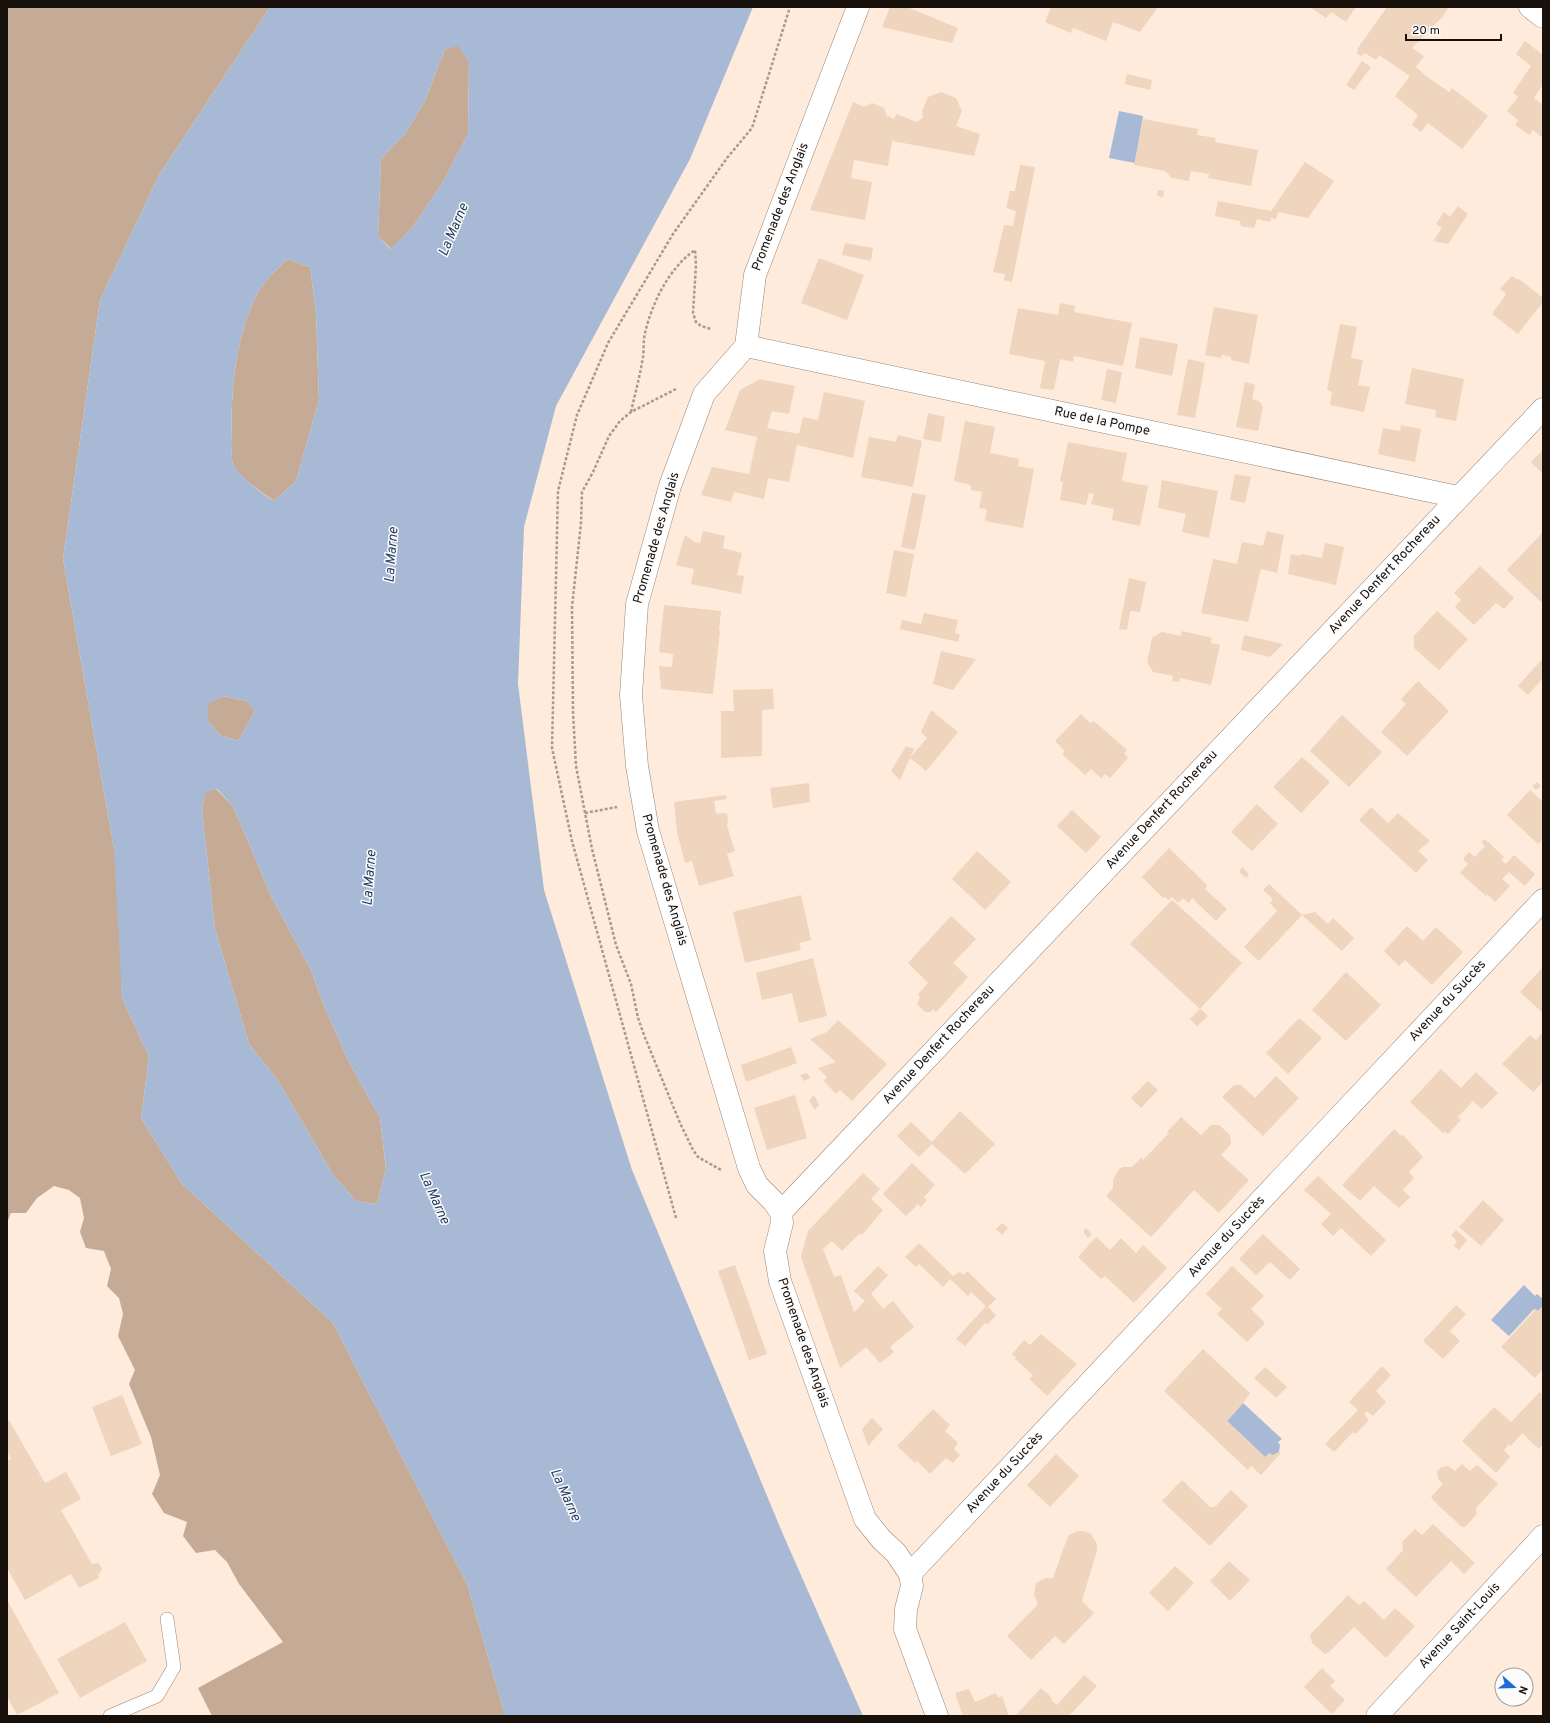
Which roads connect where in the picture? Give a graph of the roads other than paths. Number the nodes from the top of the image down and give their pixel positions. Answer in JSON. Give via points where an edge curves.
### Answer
{"nodes":[{"id":1,"x":858,"y":7,"type":"edge"},
{"id":2,"x":1530,"y":7,"type":"edge"},
{"id":3,"x":1543,"y":17,"type":"edge"},
{"id":4,"x":746,"y":346,"type":"junction"},
{"id":5,"x":1543,"y":409,"type":"edge"},
{"id":6,"x":1458,"y":497,"type":"junction"},
{"id":7,"x":1543,"y":900,"type":"edge"},
{"id":8,"x":781,"y":1212,"type":"junction"},
{"id":9,"x":1543,"y":1536,"type":"edge"},
{"id":10,"x":910,"y":1574,"type":"junction"},
{"id":11,"x":167,"y":1619,"type":"dead end"},
{"id":12,"x":110,"y":1716,"type":"edge"},
{"id":13,"x":937,"y":1716,"type":"edge"},
{"id":14,"x":1377,"y":1716,"type":"edge"}],
"edges":[{"from":1,"to":4,"type":"street","name":"Promenade des Anglais","via":[[755,275]]},
{"from":2,"to":3,"type":"street"},
{"from":4,"to":6,"type":"street","name":"Rue de la Pompe"},
{"from":4,"to":8,"type":"street","name":"Promenade des Anglais","via":[[704,394],[670,486],[637,604],[631,695],[637,766],[648,831],[749,1168],[758,1185]]},
{"from":5,"to":6,"type":"street","name":"Avenue Denfert Rochereau"},
{"from":6,"to":8,"type":"street","name":"Avenue Denfert Rochereau"},
{"from":7,"to":10,"type":"street","name":"Avenue du Succès"},
{"from":8,"to":10,"type":"street","name":"Promenade des Anglais","via":[[782,1223],[775,1252],[785,1296],[865,1519],[896,1553]]},
{"from":9,"to":14,"type":"street","name":"Avenue Saint-Louis"},
{"from":10,"to":13,"type":"street","via":[[912,1586],[906,1609],[905,1629]]},
{"from":11,"to":12,"type":"lane","via":[[174,1667],[157,1696]]}]}
